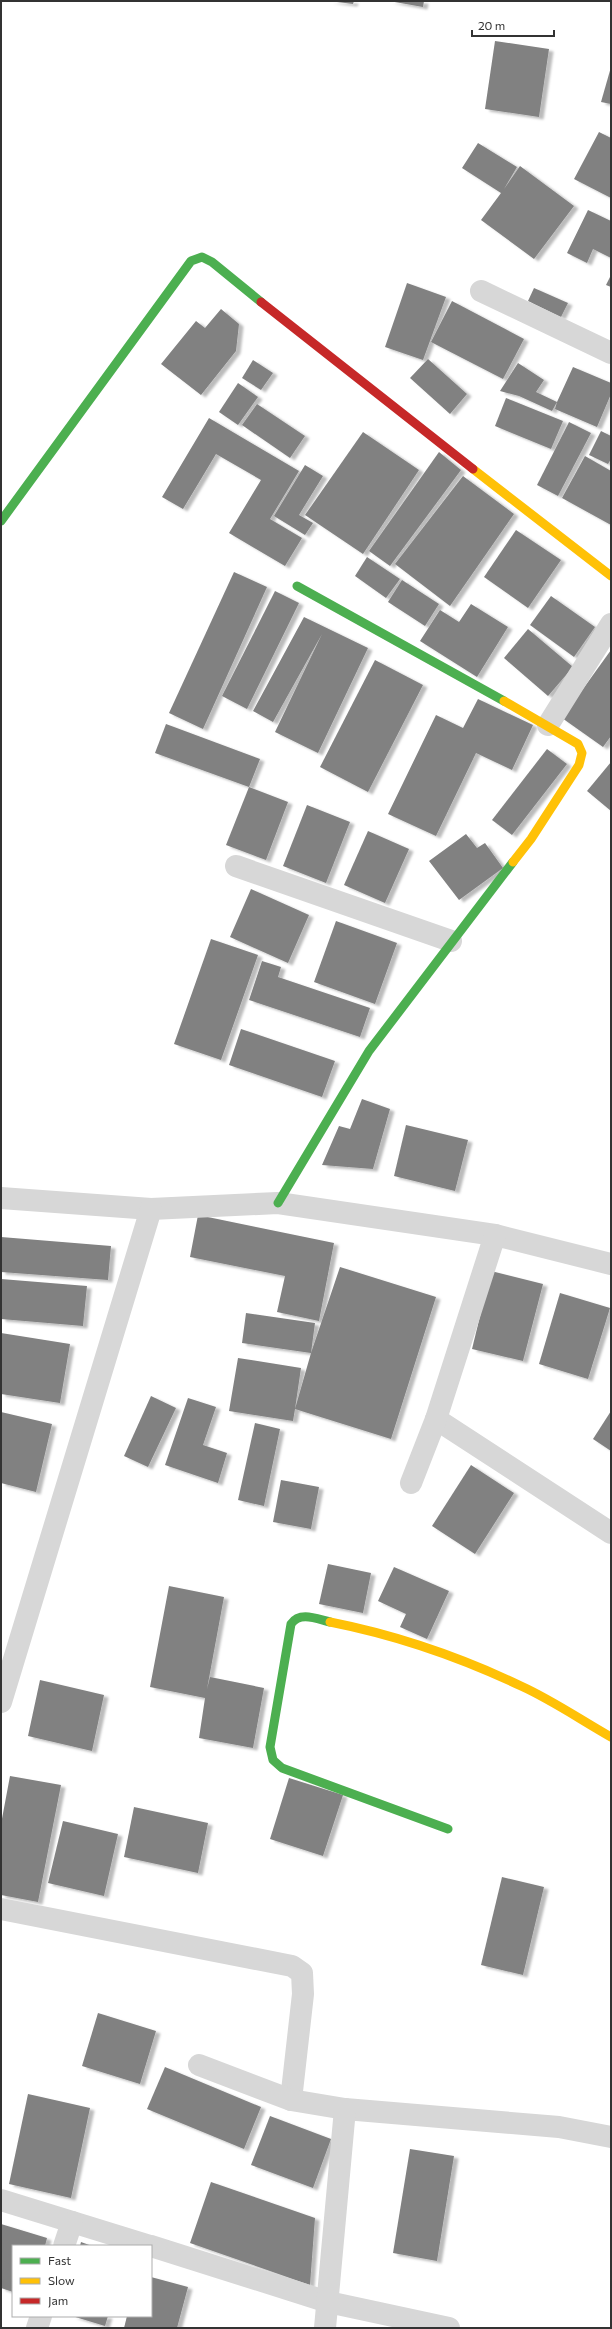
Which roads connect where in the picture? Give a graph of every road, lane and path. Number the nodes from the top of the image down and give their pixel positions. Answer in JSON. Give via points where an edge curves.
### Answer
{"nodes":[{"id":1,"x":481,"y":291,"type":"dead end"},
{"id":2,"x":611,"y":353,"type":"edge"},
{"id":3,"x":1,"y":521,"type":"edge"},
{"id":4,"x":611,"y":576,"type":"edge"},
{"id":5,"x":297,"y":586,"type":"dead end"},
{"id":6,"x":611,"y":624,"type":"edge"},
{"id":7,"x":548,"y":725,"type":"junction"},
{"id":8,"x":236,"y":866,"type":"dead end"},
{"id":9,"x":451,"y":941,"type":"junction"},
{"id":10,"x":1,"y":1198,"type":"edge"},
{"id":11,"x":278,"y":1203,"type":"junction"},
{"id":12,"x":151,"y":1209,"type":"junction"},
{"id":13,"x":495,"y":1235,"type":"junction"},
{"id":14,"x":611,"y":1264,"type":"edge"},
{"id":15,"x":436,"y":1419,"type":"junction"},
{"id":16,"x":411,"y":1484,"type":"dead end"},
{"id":17,"x":611,"y":1533,"type":"edge"},
{"id":18,"x":1,"y":1702,"type":"edge"},
{"id":19,"x":611,"y":1737,"type":"edge"},
{"id":20,"x":448,"y":1829,"type":"dead end"},
{"id":21,"x":1,"y":1909,"type":"edge"},
{"id":22,"x":199,"y":2065,"type":"dead end"},
{"id":23,"x":291,"y":2100,"type":"junction"},
{"id":24,"x":345,"y":2109,"type":"junction"},
{"id":25,"x":611,"y":2137,"type":"edge"},
{"id":26,"x":1,"y":2200,"type":"edge"},
{"id":27,"x":72,"y":2222,"type":"junction"},
{"id":28,"x":64,"y":2245,"type":"edge"},
{"id":29,"x":147,"y":2245,"type":"edge"},
{"id":30,"x":152,"y":2247,"type":"edge"},
{"id":31,"x":328,"y":2302,"type":"junction"},
{"id":32,"x":41,"y":2317,"type":"edge"},
{"id":33,"x":37,"y":2328,"type":"edge"},
{"id":34,"x":325,"y":2328,"type":"edge"},
{"id":35,"x":449,"y":2328,"type":"edge"}],
"edges":[{"from":1,"to":2,"type":"street"},
{"from":3,"to":4,"type":"street","via":[[181,274],[191,261],[202,256]]},
{"from":5,"to":7,"type":"street"},
{"from":6,"to":7,"type":"street"},
{"from":7,"to":9,"type":"street","via":[[578,744],[582,753],[579,765],[531,839]]},
{"from":8,"to":9,"type":"street"},
{"from":9,"to":11,"type":"street","via":[[369,1051]]},
{"from":10,"to":12,"type":"street"},
{"from":11,"to":12,"type":"street"},
{"from":11,"to":13,"type":"street"},
{"from":12,"to":18,"type":"street"},
{"from":13,"to":14,"type":"street"},
{"from":13,"to":15,"type":"street"},
{"from":15,"to":16,"type":"street"},
{"from":15,"to":17,"type":"street"},
{"from":19,"to":20,"type":"street","via":[[522,1686],[443,1653],[372,1630],[301,1616],[295,1618],[291,1624],[270,1747],[272,1760],[282,1768]]},
{"from":21,"to":23,"type":"street","via":[[292,1966],[302,1973],[304,1994]]},
{"from":22,"to":23,"type":"street"},
{"from":23,"to":24,"type":"street"},
{"from":24,"to":25,"type":"street","via":[[559,2127]]},
{"from":24,"to":31,"type":"street"},
{"from":26,"to":27,"type":"street"},
{"from":27,"to":28,"type":"street"},
{"from":27,"to":29,"type":"street"},
{"from":30,"to":31,"type":"street"},
{"from":31,"to":34,"type":"street"},
{"from":31,"to":35,"type":"street"},
{"from":32,"to":33,"type":"street"}]}
